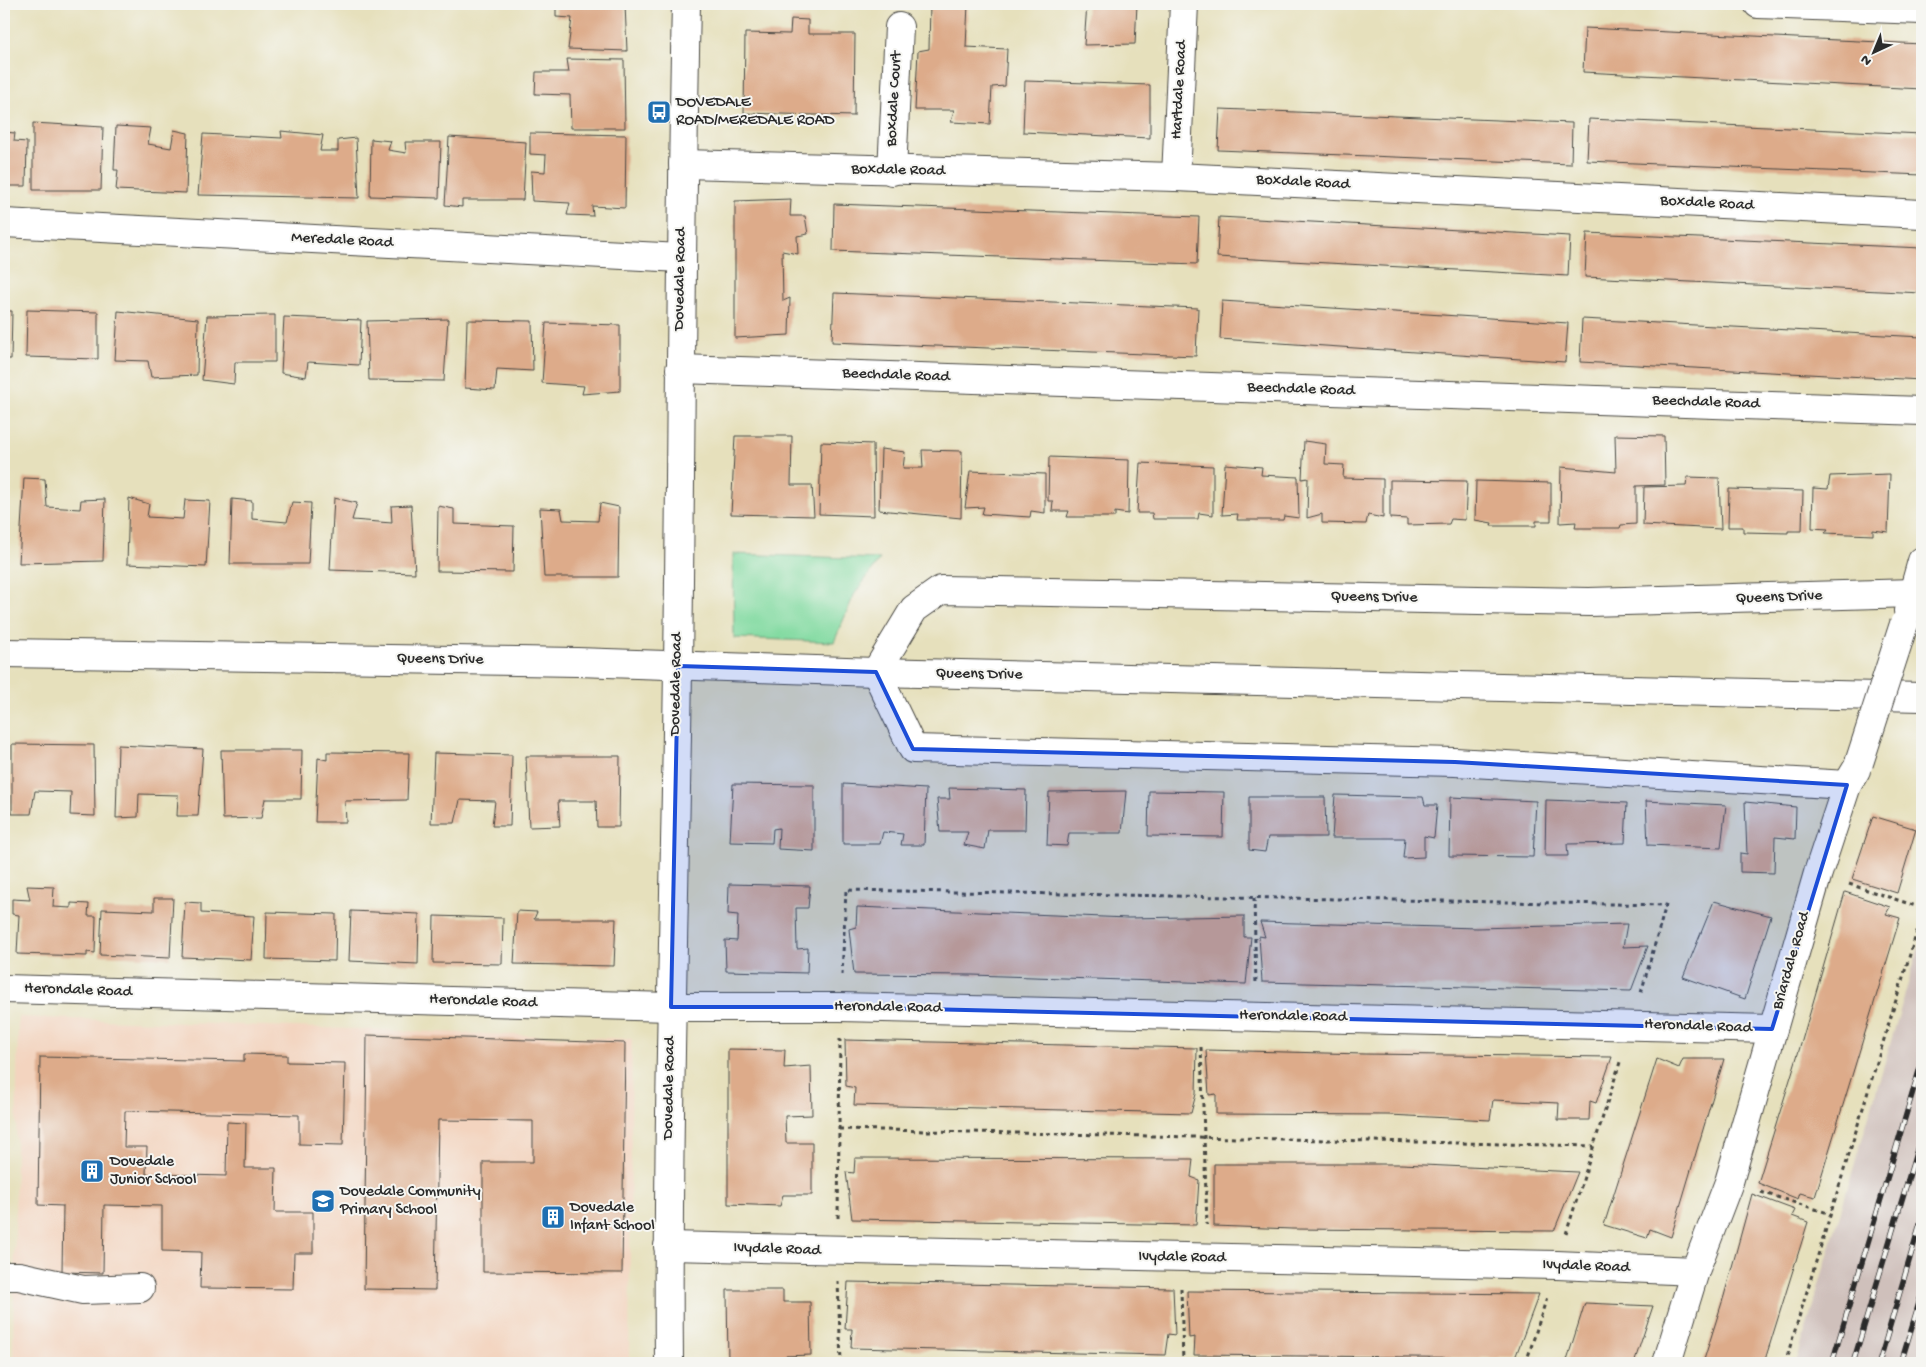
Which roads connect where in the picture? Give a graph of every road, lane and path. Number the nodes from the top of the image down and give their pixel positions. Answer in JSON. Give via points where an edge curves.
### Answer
{"nodes":[{"id":1,"x":686,"y":4,"type":"edge"},
{"id":2,"x":1184,"y":4,"type":"edge"},
{"id":3,"x":1758,"y":4,"type":"edge"},
{"id":4,"x":1922,"y":10,"type":"edge"},
{"id":5,"x":899,"y":26,"type":"dead end"},
{"id":6,"x":683,"y":164,"type":"junction"},
{"id":7,"x":892,"y":171,"type":"junction"},
{"id":8,"x":1176,"y":177,"type":"junction"},
{"id":9,"x":1922,"y":214,"type":"edge"},
{"id":10,"x":4,"y":223,"type":"edge"},
{"id":11,"x":681,"y":258,"type":"junction"},
{"id":12,"x":680,"y":369,"type":"junction"},
{"id":13,"x":1922,"y":411,"type":"edge"},
{"id":14,"x":1922,"y":561,"type":"edge"},
{"id":15,"x":1914,"y":593,"type":"junction"},
{"id":16,"x":4,"y":653,"type":"edge"},
{"id":17,"x":678,"y":666,"type":"junction"},
{"id":18,"x":876,"y":672,"type":"junction"},
{"id":19,"x":1922,"y":697,"type":"edge"},
{"id":20,"x":1853,"y":774,"type":"junction"},
{"id":21,"x":1818,"y":873,"type":"junction"},
{"id":22,"x":1254,"y":898,"type":"dead end"},
{"id":23,"x":1922,"y":908,"type":"edge"},
{"id":24,"x":1922,"y":915,"type":"edge"},
{"id":25,"x":4,"y":989,"type":"edge"},
{"id":26,"x":671,"y":1007,"type":"junction"},
{"id":27,"x":1200,"y":1015,"type":"junction"},
{"id":28,"x":1256,"y":1016,"type":"junction"},
{"id":29,"x":1772,"y":1029,"type":"junction"},
{"id":30,"x":839,"y":1129,"type":"dead end"},
{"id":31,"x":1206,"y":1138,"type":"junction"},
{"id":32,"x":1594,"y":1146,"type":"dead end"},
{"id":33,"x":1729,"y":1182,"type":"junction"},
{"id":34,"x":1832,"y":1214,"type":"junction"},
{"id":35,"x":668,"y":1246,"type":"junction"},
{"id":36,"x":1181,"y":1258,"type":"junction"},
{"id":37,"x":1208,"y":1258,"type":"junction"},
{"id":38,"x":1695,"y":1272,"type":"junction"},
{"id":39,"x":4,"y":1276,"type":"edge"},
{"id":40,"x":140,"y":1288,"type":"dead end"},
{"id":41,"x":669,"y":1363,"type":"edge"},
{"id":42,"x":1182,"y":1363,"type":"edge"},
{"id":43,"x":1667,"y":1363,"type":"edge"},
{"id":44,"x":1785,"y":1363,"type":"edge"}],
"edges":[{"from":1,"to":6,"type":"street","name":"Dovedale Road"},
{"from":2,"to":8,"type":"street","name":"Hartdale Road"},
{"from":3,"to":4,"type":"street"},
{"from":5,"to":7,"type":"street","name":"Boxdale Court"},
{"from":6,"to":7,"type":"street","name":"Boxdale Road"},
{"from":6,"to":11,"type":"street","name":"Dovedale Road"},
{"from":7,"to":8,"type":"street","name":"Boxdale Road"},
{"from":8,"to":9,"type":"street","name":"Boxdale Road"},
{"from":10,"to":11,"type":"street","name":"Meredale Road"},
{"from":11,"to":12,"type":"street","name":"Dovedale Road"},
{"from":12,"to":13,"type":"street","name":"Beechdale Road"},
{"from":12,"to":17,"type":"street","name":"Dovedale Road"},
{"from":14,"to":15,"type":"street","name":"Briardale Road"},
{"from":15,"to":18,"type":"street","name":"Queens Drive","via":[[1589,602],[942,590],[914,609]]},
{"from":15,"to":20,"type":"street","name":"Briardale Road","bridge":true},
{"from":16,"to":17,"type":"street","name":"Queens Drive"},
{"from":17,"to":18,"type":"street","name":"Queens Drive"},
{"from":17,"to":26,"type":"street","name":"Dovedale Road"},
{"from":18,"to":19,"type":"street","name":"Queens Drive"},
{"from":18,"to":20,"type":"street","via":[[913,749]]},
{"from":20,"to":21,"type":"street","name":"Briardale Road"},
{"from":21,"to":23,"type":"path"},
{"from":21,"to":29,"type":"street","name":"Briardale Road"},
{"from":22,"to":28,"type":"path"},
{"from":24,"to":34,"type":"path"},
{"from":25,"to":26,"type":"street","name":"Herondale Road"},
{"from":26,"to":27,"type":"street","name":"Herondale Road","via":[[840,1007]]},
{"from":26,"to":35,"type":"street","name":"Dovedale Road"},
{"from":27,"to":28,"type":"street","name":"Herondale Road"},
{"from":27,"to":31,"type":"path"},
{"from":28,"to":29,"type":"street","name":"Herondale Road"},
{"from":29,"to":33,"type":"street","name":"Briardale Road"},
{"from":30,"to":31,"type":"path"},
{"from":31,"to":32,"type":"path"},
{"from":31,"to":37,"type":"path"},
{"from":33,"to":34,"type":"path"},
{"from":33,"to":38,"type":"street","name":"Briardale Road"},
{"from":34,"to":44,"type":"path"},
{"from":35,"to":36,"type":"street","name":"Ivydale Road"},
{"from":35,"to":41,"type":"street","name":"Dovedale Road"},
{"from":36,"to":37,"type":"street","name":"Ivydale Road"},
{"from":36,"to":42,"type":"path"},
{"from":37,"to":38,"type":"street","name":"Ivydale Road","via":[[1557,1265]]},
{"from":38,"to":43,"type":"street","name":"Briardale Road"},
{"from":39,"to":40,"type":"street","via":[[83,1290]]}]}
